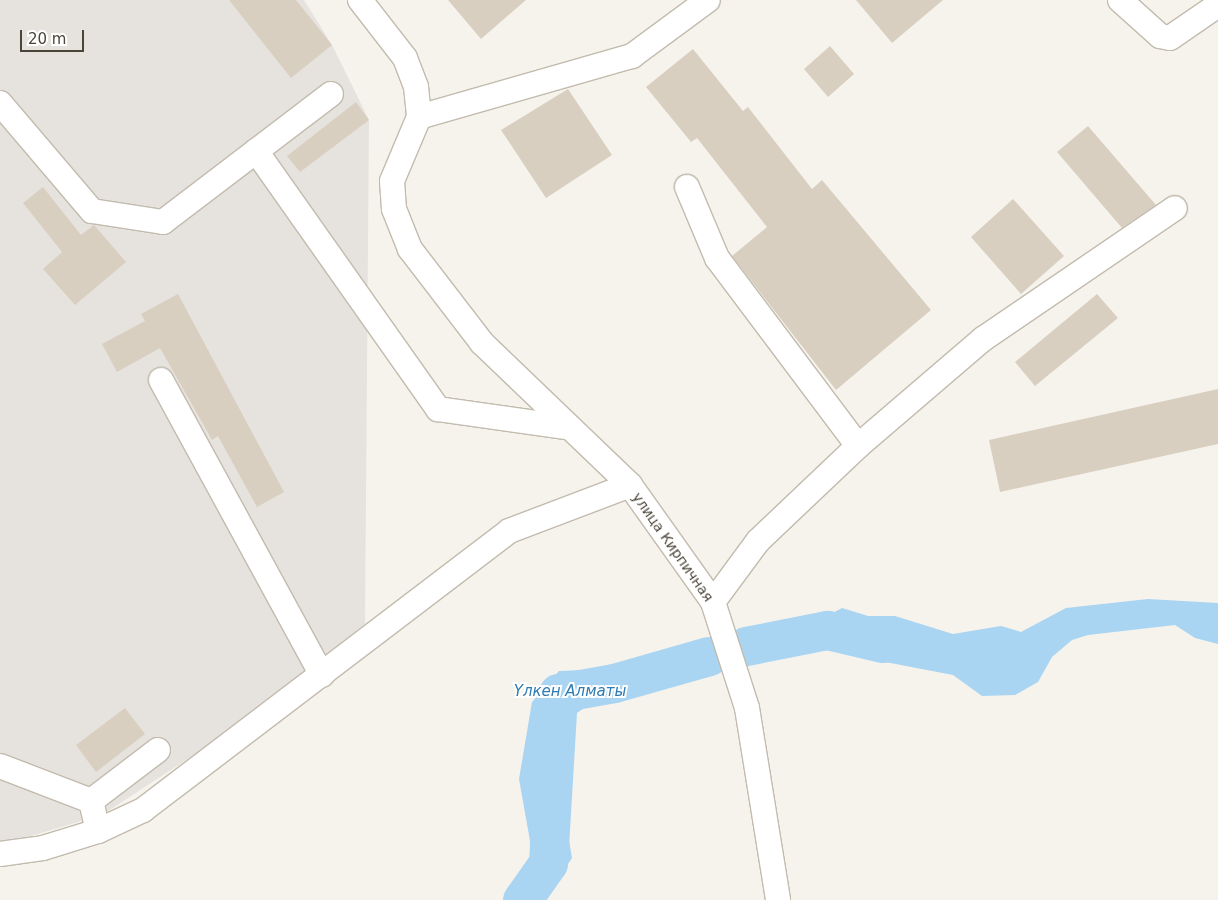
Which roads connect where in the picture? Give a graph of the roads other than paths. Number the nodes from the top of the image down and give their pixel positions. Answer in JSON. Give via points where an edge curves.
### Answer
{"nodes":[{"id":1,"x":360,"y":0,"type":"edge"},
{"id":2,"x":708,"y":0,"type":"edge"},
{"id":3,"x":1120,"y":0,"type":"edge"},
{"id":4,"x":1218,"y":5,"type":"edge"},
{"id":5,"x":331,"y":94,"type":"dead end"},
{"id":6,"x":0,"y":103,"type":"edge"},
{"id":7,"x":419,"y":117,"type":"junction"},
{"id":8,"x":256,"y":151,"type":"junction"},
{"id":9,"x":686,"y":186,"type":"dead end"},
{"id":10,"x":1175,"y":208,"type":"dead end"},
{"id":11,"x":161,"y":380,"type":"dead end"},
{"id":12,"x":565,"y":427,"type":"junction"},
{"id":13,"x":858,"y":446,"type":"junction"},
{"id":14,"x":630,"y":485,"type":"junction"},
{"id":15,"x":713,"y":602,"type":"junction"},
{"id":16,"x":322,"y":675,"type":"junction"},
{"id":17,"x":158,"y":750,"type":"dead end"},
{"id":18,"x":0,"y":766,"type":"edge"},
{"id":19,"x":91,"y":800,"type":"junction"},
{"id":20,"x":98,"y":831,"type":"junction"},
{"id":21,"x":0,"y":854,"type":"edge"},
{"id":22,"x":778,"y":900,"type":"edge"}],
"edges":[{"from":1,"to":7,"type":"street","via":[[405,58],[416,87]]},
{"from":2,"to":7,"type":"street","via":[[632,56]]},
{"from":3,"to":4,"type":"street","via":[[1160,36],[1170,38]]},
{"from":5,"to":8,"type":"street"},
{"from":6,"to":8,"type":"street","via":[[92,211],[163,222]]},
{"from":7,"to":12,"type":"street","name":"улица Кирпичная","via":[[392,181],[394,209],[410,249],[482,343]]},
{"from":8,"to":12,"type":"street","via":[[438,409]]},
{"from":9,"to":13,"type":"street","via":[[728,274]]},
{"from":10,"to":13,"type":"street","via":[[983,338]]},
{"from":11,"to":16,"type":"street"},
{"from":12,"to":14,"type":"street","name":"улица Кирпичная"},
{"from":13,"to":15,"type":"street","via":[[758,542]]},
{"from":14,"to":15,"type":"street","name":"улица Кирпичная"},
{"from":14,"to":16,"type":"street","via":[[508,531]]},
{"from":15,"to":22,"type":"street","name":"улица Кирпичная","via":[[747,708]]},
{"from":16,"to":20,"type":"street","via":[[143,810]]},
{"from":17,"to":19,"type":"street"},
{"from":18,"to":19,"type":"street"},
{"from":19,"to":20,"type":"street"},
{"from":20,"to":21,"type":"street","via":[[43,848]]}]}
